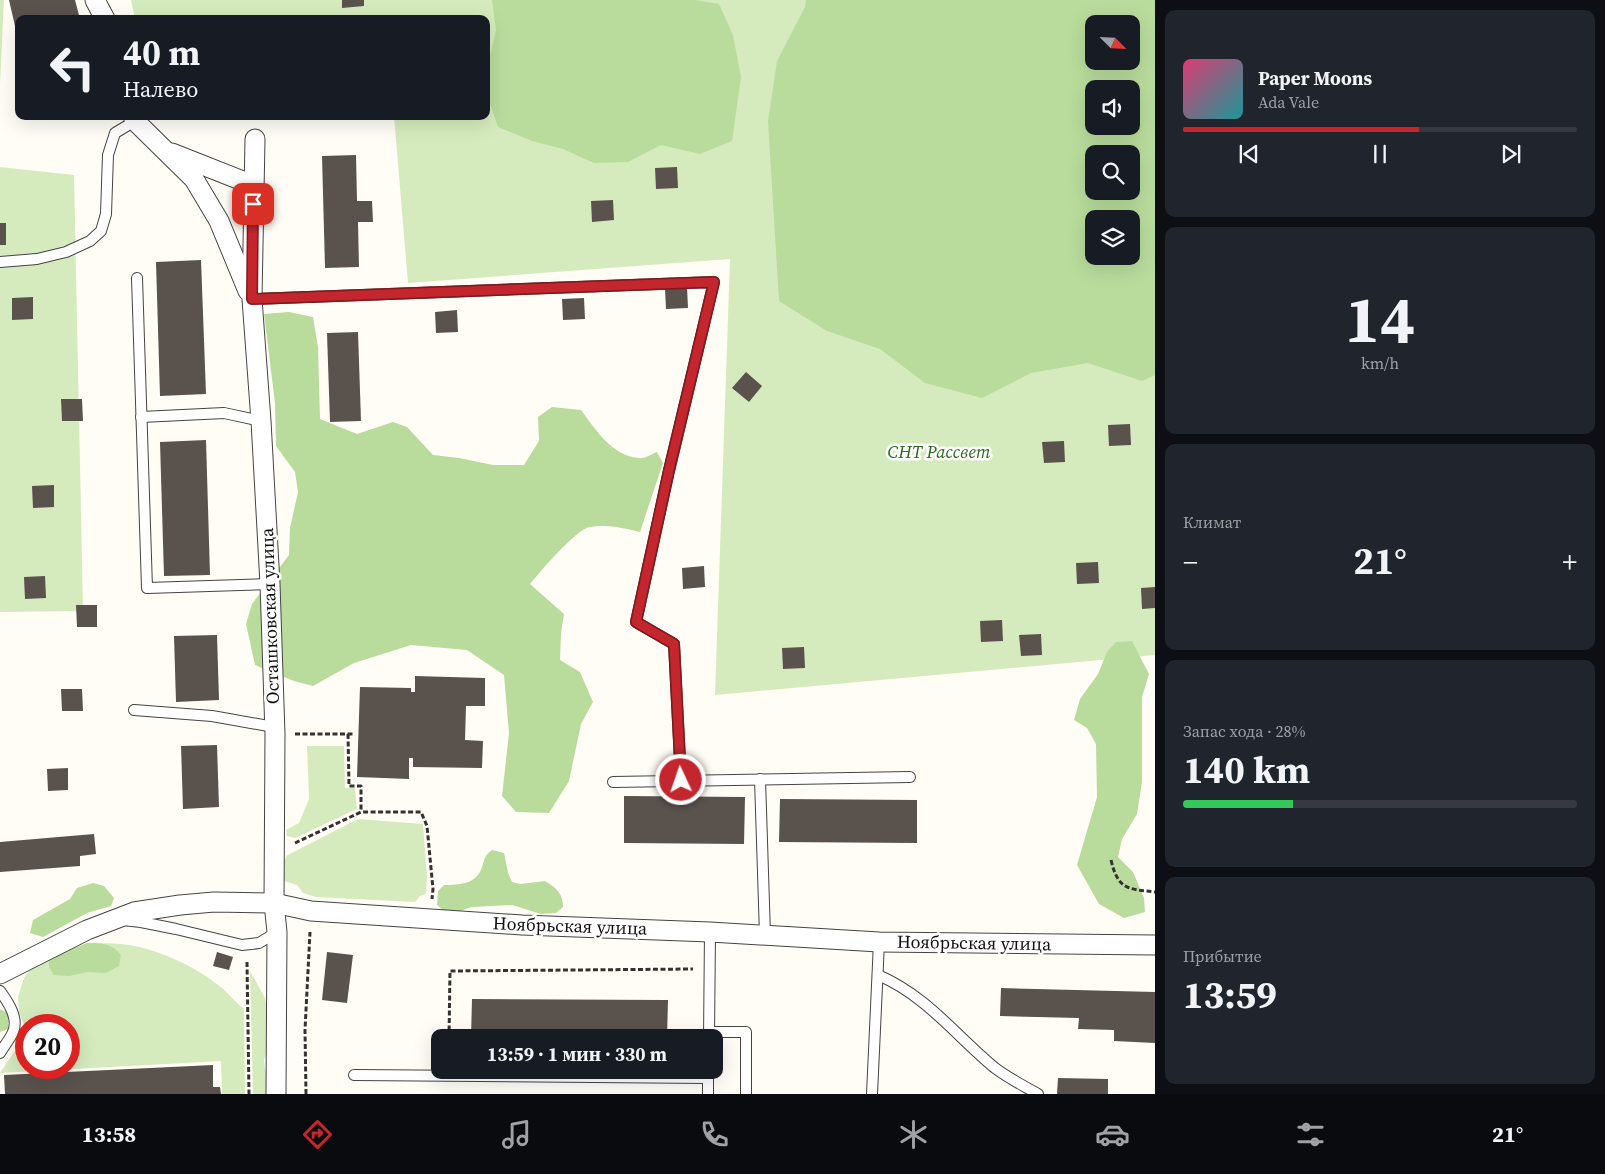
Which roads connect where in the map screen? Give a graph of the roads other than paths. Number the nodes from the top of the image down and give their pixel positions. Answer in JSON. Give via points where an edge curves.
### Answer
{"nodes":[{"id":1,"x":95,"y":0,"type":"edge"},
{"id":2,"x":103,"y":15,"type":"edge"},
{"id":3,"x":133,"y":120,"type":"edge"},
{"id":4,"x":135,"y":120,"type":"edge"},
{"id":5,"x":255,"y":139,"type":"dead end"},
{"id":6,"x":166,"y":151,"type":"junction"},
{"id":7,"x":253,"y":185,"type":"junction"},
{"id":8,"x":0,"y":262,"type":"edge"},
{"id":9,"x":137,"y":278,"type":"dead end"},
{"id":10,"x":252,"y":299,"type":"junction"},
{"id":11,"x":141,"y":417,"type":"junction"},
{"id":12,"x":261,"y":421,"type":"junction"},
{"id":13,"x":270,"y":584,"type":"junction"},
{"id":14,"x":134,"y":710,"type":"dead end"},
{"id":15,"x":274,"y":730,"type":"junction"},
{"id":16,"x":910,"y":777,"type":"dead end"},
{"id":17,"x":760,"y":779,"type":"junction"},
{"id":18,"x":681,"y":780,"type":"junction"},
{"id":19,"x":613,"y":782,"type":"dead end"},
{"id":20,"x":274,"y":903,"type":"junction"},
{"id":21,"x":114,"y":919,"type":"junction"},
{"id":22,"x":277,"y":932,"type":"junction"},
{"id":23,"x":710,"y":932,"type":"junction"},
{"id":24,"x":764,"y":935,"type":"junction"},
{"id":25,"x":879,"y":942,"type":"junction"},
{"id":26,"x":1155,"y":946,"type":"edge"},
{"id":27,"x":0,"y":974,"type":"edge"},
{"id":28,"x":878,"y":975,"type":"junction"},
{"id":29,"x":0,"y":991,"type":"edge"},
{"id":30,"x":709,"y":1029,"type":"edge"},
{"id":31,"x":723,"y":1034,"type":"edge"},
{"id":32,"x":0,"y":1053,"type":"edge"},
{"id":33,"x":354,"y":1075,"type":"dead end"},
{"id":34,"x":431,"y":1075,"type":"edge"},
{"id":35,"x":708,"y":1079,"type":"edge"},
{"id":36,"x":276,"y":1094,"type":"edge"},
{"id":37,"x":708,"y":1094,"type":"edge"},
{"id":38,"x":746,"y":1094,"type":"edge"},
{"id":39,"x":872,"y":1094,"type":"edge"},
{"id":40,"x":1038,"y":1094,"type":"edge"}],
"edges":[{"from":1,"to":2,"type":"street"},
{"from":3,"to":8,"type":"lane","via":[[115,133],[108,155],[106,214],[101,231],[90,241],[66,252],[37,259]]},
{"from":4,"to":6,"type":"street"},
{"from":5,"to":7,"type":"street","name":"Осташковская улица"},
{"from":6,"to":7,"type":"street"},
{"from":6,"to":10,"type":"street","via":[[194,179],[220,221]]},
{"from":7,"to":10,"type":"street","name":"Осташковская улица"},
{"from":9,"to":11,"type":"lane"},
{"from":10,"to":12,"type":"street","name":"Осташковская улица"},
{"from":10,"to":18,"type":"lane","via":[[714,282],[636,622],[674,644]]},
{"from":11,"to":12,"type":"lane","via":[[224,414]]},
{"from":11,"to":13,"type":"lane","via":[[147,588]]},
{"from":12,"to":13,"type":"street","name":"Осташковская улица"},
{"from":13,"to":15,"type":"street","name":"Осташковская улица"},
{"from":14,"to":15,"type":"lane","via":[[212,716]]},
{"from":15,"to":20,"type":"street","name":"Осташковская улица"},
{"from":16,"to":17,"type":"lane"},
{"from":17,"to":18,"type":"lane"},
{"from":17,"to":24,"type":"lane"},
{"from":18,"to":19,"type":"lane"},
{"from":20,"to":21,"type":"street","name":"Ноябрьская улица","via":[[180,905],[134,912]]},
{"from":20,"to":22,"type":"street","name":"Осташковская улица"},
{"from":20,"to":23,"type":"street","name":"Ноябрьская улица","via":[[311,911],[522,926]]},
{"from":21,"to":22,"type":"lane","via":[[167,927],[242,945],[259,943]]},
{"from":21,"to":27,"type":"street","name":"Ноябрьская улица"},
{"from":22,"to":36,"type":"street","name":"Осташковская улица"},
{"from":23,"to":24,"type":"street","name":"Ноябрьская улица"},
{"from":23,"to":30,"type":"lane"},
{"from":24,"to":25,"type":"street","name":"Ноябрьская улица"},
{"from":25,"to":26,"type":"street","name":"Ноябрьская улица"},
{"from":25,"to":28,"type":"lane"},
{"from":28,"to":39,"type":"lane"},
{"from":28,"to":40,"type":"lane","via":[[923,1001],[996,1069]]},
{"from":29,"to":32,"type":"lane","via":[[14,1018],[14,1031]]},
{"from":31,"to":38,"type":"lane","via":[[746,1032]]},
{"from":33,"to":34,"type":"lane"},
{"from":35,"to":37,"type":"lane"}]}
